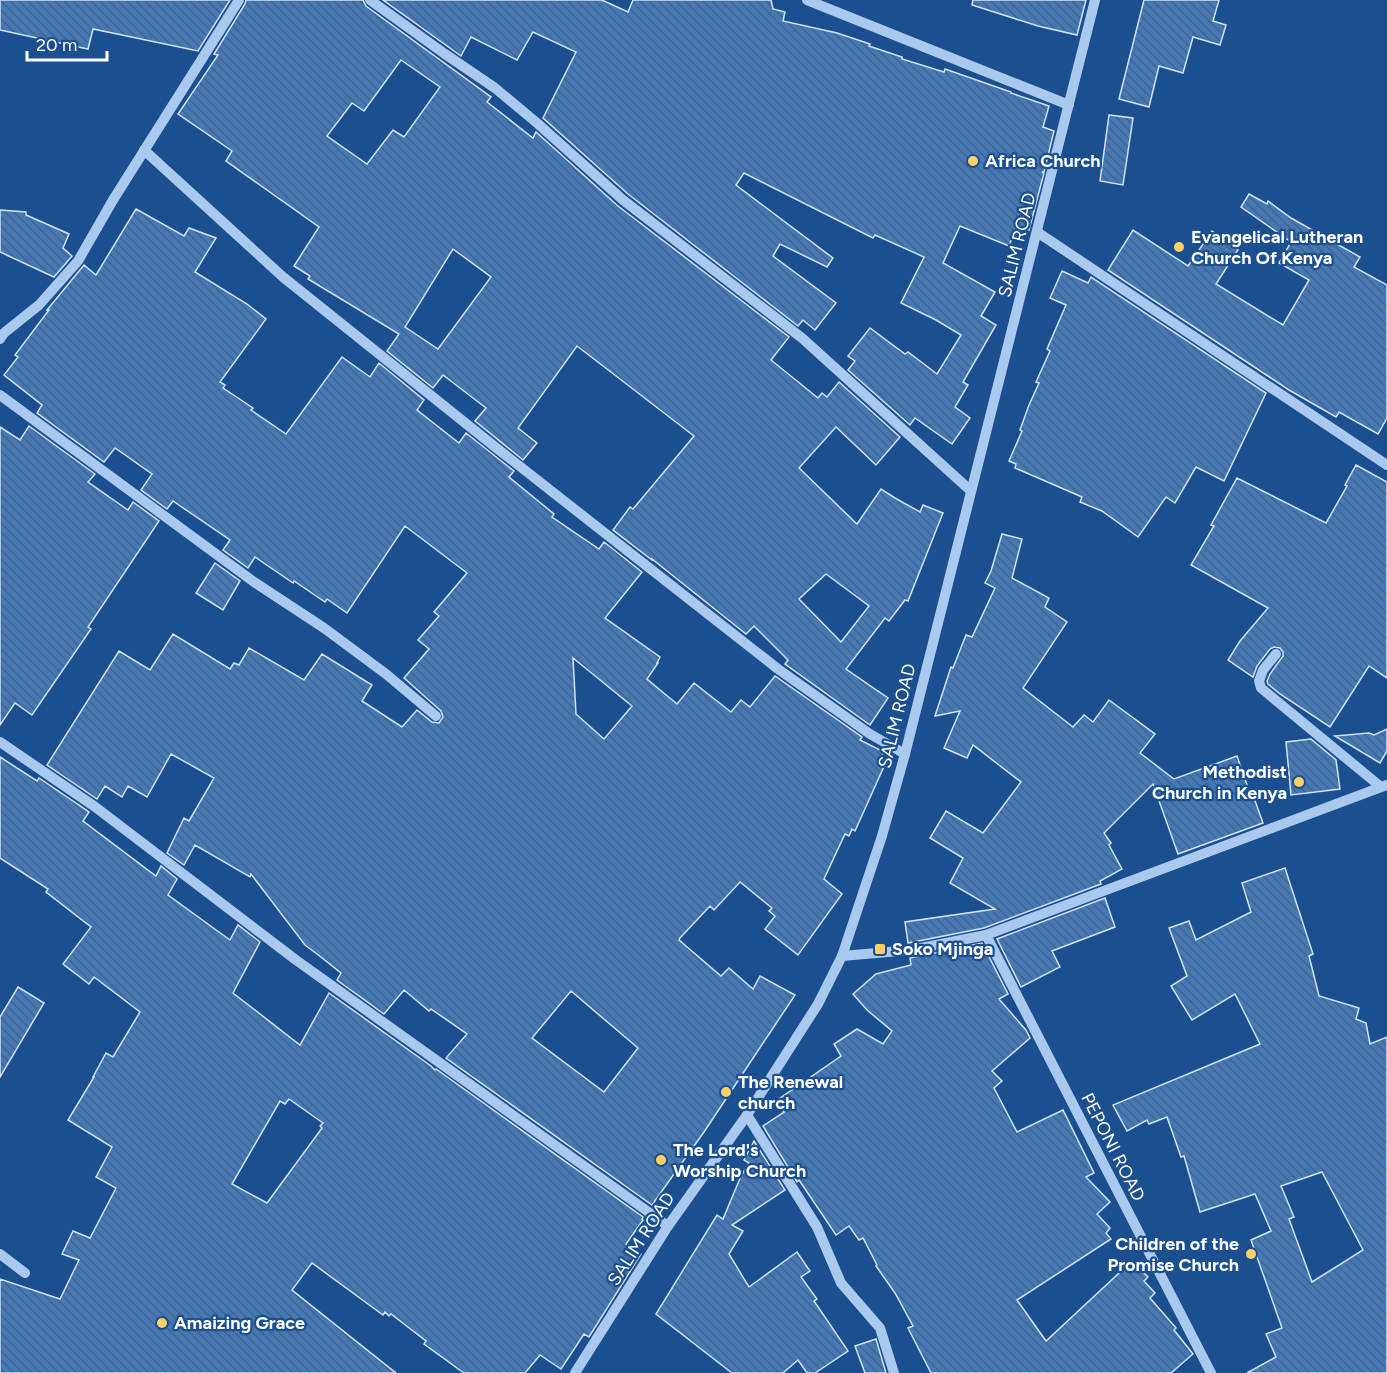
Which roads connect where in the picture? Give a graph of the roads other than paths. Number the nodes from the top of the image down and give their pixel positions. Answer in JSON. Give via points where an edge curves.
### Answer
{"nodes":[{"id":1,"x":239,"y":0,"type":"edge"},
{"id":2,"x":370,"y":0,"type":"edge"},
{"id":3,"x":807,"y":0,"type":"edge"},
{"id":4,"x":1095,"y":0,"type":"edge"},
{"id":5,"x":1069,"y":105,"type":"junction"},
{"id":6,"x":144,"y":150,"type":"junction"},
{"id":7,"x":1037,"y":232,"type":"junction"},
{"id":8,"x":0,"y":339,"type":"edge"},
{"id":9,"x":0,"y":395,"type":"edge"},
{"id":10,"x":1387,"y":465,"type":"edge"},
{"id":11,"x":971,"y":491,"type":"junction"},
{"id":12,"x":1276,"y":654,"type":"dead end"},
{"id":13,"x":436,"y":716,"type":"dead end"},
{"id":14,"x":0,"y":742,"type":"edge"},
{"id":15,"x":905,"y":754,"type":"junction"},
{"id":16,"x":1384,"y":786,"type":"edge"},
{"id":17,"x":986,"y":935,"type":"junction"},
{"id":18,"x":842,"y":956,"type":"junction"},
{"id":19,"x":747,"y":1115,"type":"junction"},
{"id":20,"x":668,"y":1227,"type":"junction"},
{"id":21,"x":0,"y":1254,"type":"edge"},
{"id":22,"x":25,"y":1273,"type":"dead end"},
{"id":23,"x":575,"y":1373,"type":"edge"},
{"id":24,"x":894,"y":1373,"type":"edge"},
{"id":25,"x":1210,"y":1373,"type":"edge"}],
"edges":[{"from":1,"to":6,"type":"street"},
{"from":2,"to":11,"type":"street","via":[[495,88],[623,200],[802,338]]},
{"from":3,"to":5,"type":"street"},
{"from":4,"to":5,"type":"street","name":"SALIM ROAD"},
{"from":5,"to":7,"type":"street","name":"SALIM ROAD"},
{"from":6,"to":8,"type":"street","via":[[78,261],[39,305]]},
{"from":6,"to":15,"type":"street","via":[[283,277],[466,424],[778,669]]},
{"from":7,"to":10,"type":"street"},
{"from":7,"to":11,"type":"street","name":"SALIM ROAD"},
{"from":9,"to":13,"type":"street","via":[[254,582],[324,628]]},
{"from":11,"to":15,"type":"street","name":"SALIM ROAD"},
{"from":12,"to":16,"type":"street","via":[[1263,670],[1261,688]]},
{"from":14,"to":20,"type":"street","via":[[94,806],[296,960]]},
{"from":15,"to":18,"type":"street","name":"SALIM ROAD"},
{"from":16,"to":17,"type":"street"},
{"from":17,"to":18,"type":"street","via":[[911,950]]},
{"from":17,"to":25,"type":"street","name":"PEPONI ROAD"},
{"from":18,"to":19,"type":"street","name":"SALIM ROAD","via":[[818,1004]]},
{"from":19,"to":20,"type":"street","name":"SALIM ROAD"},
{"from":19,"to":24,"type":"street","via":[[817,1227],[841,1283],[880,1328]]},
{"from":20,"to":23,"type":"street","name":"SALIM ROAD"},
{"from":21,"to":22,"type":"street"}]}
